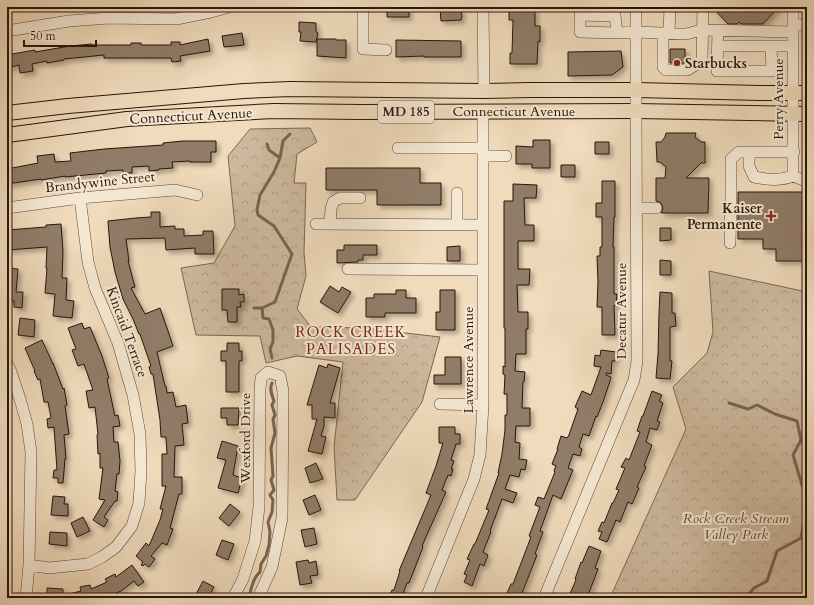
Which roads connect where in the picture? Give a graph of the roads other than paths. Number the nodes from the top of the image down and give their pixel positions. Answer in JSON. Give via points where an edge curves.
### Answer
{"nodes":[{"id":1,"x":228,"y":7,"type":"edge"},
{"id":2,"x":363,"y":7,"type":"edge"},
{"id":3,"x":483,"y":7,"type":"edge"},
{"id":4,"x":636,"y":7,"type":"edge"},
{"id":5,"x":670,"y":7,"type":"edge"},
{"id":6,"x":703,"y":7,"type":"edge"},
{"id":7,"x":793,"y":7,"type":"edge"},
{"id":8,"x":807,"y":25,"type":"edge"},
{"id":9,"x":793,"y":29,"type":"junction"},
{"id":10,"x":702,"y":30,"type":"junction"},
{"id":11,"x":7,"y":31,"type":"edge"},
{"id":12,"x":718,"y":31,"type":"junction"},
{"id":13,"x":636,"y":32,"type":"junction"},
{"id":14,"x":618,"y":33,"type":"dead end"},
{"id":15,"x":666,"y":33,"type":"junction"},
{"id":16,"x":718,"y":46,"type":"junction"},
{"id":17,"x":771,"y":46,"type":"junction"},
{"id":18,"x":793,"y":46,"type":"junction"},
{"id":19,"x":386,"y":50,"type":"dead end"},
{"id":20,"x":274,"y":90,"type":"junction"},
{"id":21,"x":636,"y":90,"type":"junction"},
{"id":22,"x":484,"y":91,"type":"junction"},
{"id":23,"x":793,"y":93,"type":"junction"},
{"id":24,"x":807,"y":93,"type":"edge"},
{"id":25,"x":274,"y":111,"type":"junction"},
{"id":26,"x":636,"y":111,"type":"junction"},
{"id":27,"x":483,"y":112,"type":"junction"},
{"id":28,"x":7,"y":113,"type":"edge"},
{"id":29,"x":800,"y":114,"type":"edge"},
{"id":30,"x":7,"y":135,"type":"edge"},
{"id":31,"x":398,"y":148,"type":"dead end"},
{"id":32,"x":483,"y":152,"type":"junction"},
{"id":33,"x":749,"y":152,"type":"junction"},
{"id":34,"x":794,"y":152,"type":"junction"},
{"id":35,"x":506,"y":156,"type":"dead end"},
{"id":36,"x":794,"y":176,"type":"junction"},
{"id":37,"x":807,"y":180,"type":"edge"},
{"id":38,"x":457,"y":193,"type":"dead end"},
{"id":39,"x":197,"y":195,"type":"dead end"},
{"id":40,"x":80,"y":198,"type":"junction"},
{"id":41,"x":360,"y":198,"type":"dead end"},
{"id":42,"x":7,"y":208,"type":"edge"},
{"id":43,"x":636,"y":208,"type":"junction"},
{"id":44,"x":656,"y":208,"type":"dead end"},
{"id":45,"x":316,"y":224,"type":"dead end"},
{"id":46,"x":330,"y":224,"type":"junction"},
{"id":47,"x":457,"y":225,"type":"junction"},
{"id":48,"x":483,"y":225,"type":"junction"},
{"id":49,"x":730,"y":243,"type":"dead end"},
{"id":50,"x":348,"y":269,"type":"dead end"},
{"id":51,"x":483,"y":270,"type":"junction"},
{"id":52,"x":7,"y":363,"type":"edge"},
{"id":53,"x":440,"y":404,"type":"dead end"},
{"id":54,"x":483,"y":405,"type":"junction"},
{"id":55,"x":28,"y":565,"type":"junction"},
{"id":56,"x":26,"y":598,"type":"edge"},
{"id":57,"x":233,"y":598,"type":"edge"},
{"id":58,"x":258,"y":598,"type":"edge"},
{"id":59,"x":426,"y":598,"type":"edge"},
{"id":60,"x":544,"y":598,"type":"edge"}],
"edges":[{"from":1,"to":11,"type":"street","via":[[176,19],[77,20]]},
{"from":2,"to":19,"type":"street","via":[[363,50]]},
{"from":3,"to":22,"type":"street"},
{"from":4,"to":13,"type":"street","name":"Decatur Avenue"},
{"from":5,"to":15,"type":"street"},
{"from":6,"to":10,"type":"street"},
{"from":7,"to":9,"type":"street","name":"Perry Avenue"},
{"from":8,"to":9,"type":"street"},
{"from":9,"to":12,"type":"street"},
{"from":9,"to":18,"type":"street","name":"Perry Avenue"},
{"from":10,"to":12,"type":"street"},
{"from":10,"to":15,"type":"street","via":[[686,34]]},
{"from":10,"to":15,"type":"street","via":[[702,61],[687,70],[666,70],[663,67]]},
{"from":12,"to":16,"type":"street"},
{"from":13,"to":14,"type":"street"},
{"from":13,"to":15,"type":"street"},
{"from":13,"to":21,"type":"street","name":"Decatur Avenue"},
{"from":16,"to":17,"type":"street"},
{"from":16,"to":17,"type":"street","via":[[717,71],[772,71]]},
{"from":17,"to":18,"type":"street"},
{"from":18,"to":23,"type":"street","name":"Perry Avenue"},
{"from":20,"to":22,"type":"main road","name":"Connecticut Avenue","number":"MD 185"},
{"from":20,"to":25,"type":"main road"},
{"from":20,"to":28,"type":"main road","name":"Connecticut Avenue","number":"MD 185","via":[[83,104]]},
{"from":21,"to":22,"type":"main road","name":"Connecticut Avenue","number":"MD 185"},
{"from":21,"to":23,"type":"main road","name":"Connecticut Avenue","number":"MD 185"},
{"from":21,"to":26,"type":"street","name":"Decatur Avenue"},
{"from":23,"to":24,"type":"main road","name":"Connecticut Avenue","number":"MD 185"},
{"from":23,"to":29,"type":"street","name":"Perry Avenue"},
{"from":25,"to":27,"type":"main road","name":"Connecticut Avenue","number":"MD 185"},
{"from":25,"to":30,"type":"main road","name":"Connecticut Avenue","number":"MD 185","via":[[127,119]]},
{"from":26,"to":27,"type":"main road","name":"Connecticut Avenue","number":"MD 185"},
{"from":26,"to":29,"type":"main road","name":"Connecticut Avenue","number":"MD 185"},
{"from":26,"to":43,"type":"street","name":"Decatur Avenue"},
{"from":27,"to":32,"type":"street","name":"Lawrence Avenue"},
{"from":29,"to":34,"type":"street","name":"Perry Avenue"},
{"from":31,"to":32,"type":"street"},
{"from":32,"to":35,"type":"street"},
{"from":32,"to":48,"type":"street","name":"Lawrence Avenue"},
{"from":33,"to":34,"type":"street"},
{"from":33,"to":36,"type":"street","via":[[749,166],[754,177],[784,180]]},
{"from":33,"to":49,"type":"street","via":[[739,152],[731,159]]},
{"from":34,"to":36,"type":"street","name":"Perry Avenue"},
{"from":36,"to":37,"type":"street"},
{"from":38,"to":47,"type":"street"},
{"from":39,"to":40,"type":"street","name":"Brandywine Street","via":[[175,190]]},
{"from":40,"to":42,"type":"street","name":"Brandywine Street"},
{"from":40,"to":55,"type":"street","name":"Kincaid Terrace","via":[[94,288],[118,343],[133,394],[140,434],[139,503],[132,526],[116,547],[102,557],[88,564],[49,568]]},
{"from":41,"to":46,"type":"street","via":[[340,198],[333,202]]},
{"from":43,"to":44,"type":"street"},
{"from":43,"to":60,"type":"street","name":"Decatur Avenue","via":[[637,361],[634,380]]},
{"from":45,"to":46,"type":"street"},
{"from":46,"to":47,"type":"street"},
{"from":47,"to":48,"type":"street"},
{"from":48,"to":51,"type":"street","name":"Lawrence Avenue"},
{"from":50,"to":51,"type":"street"},
{"from":51,"to":54,"type":"street","name":"Lawrence Avenue"},
{"from":52,"to":55,"type":"street","via":[[18,392],[31,452]]},
{"from":53,"to":54,"type":"street"},
{"from":54,"to":59,"type":"street","name":"Lawrence Avenue","via":[[480,455],[474,479]]},
{"from":55,"to":56,"type":"street"},
{"from":57,"to":58,"type":"street","name":"Wexford Drive","via":[[243,579],[255,541],[259,507],[260,389],[261,378],[268,372],[280,376],[283,391],[282,518],[272,567]]}]}
